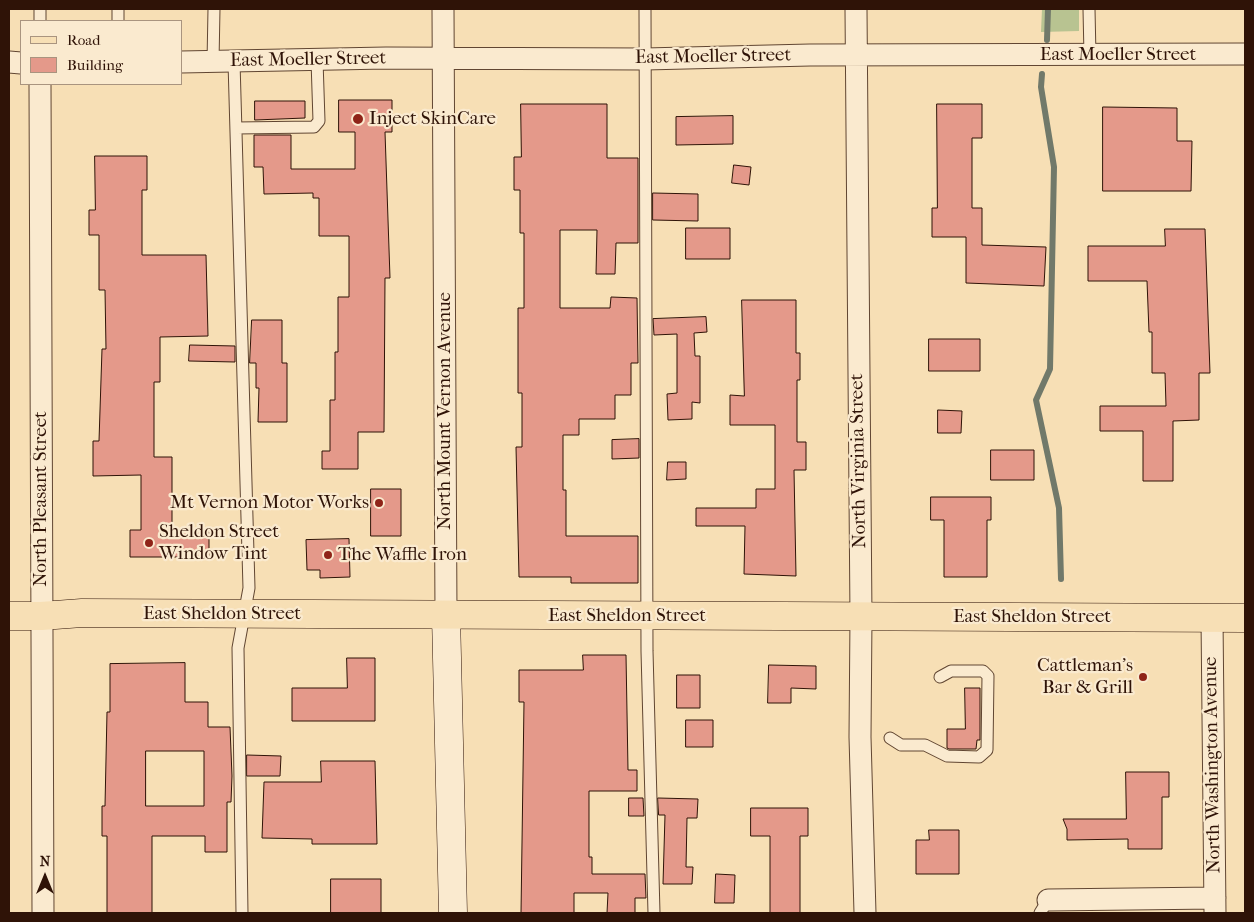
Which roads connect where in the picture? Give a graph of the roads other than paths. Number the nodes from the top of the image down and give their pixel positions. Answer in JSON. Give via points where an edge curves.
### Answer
{"nodes":[{"id":1,"x":214,"y":9,"type":"edge"},
{"id":2,"x":443,"y":9,"type":"edge"},
{"id":3,"x":645,"y":9,"type":"edge"},
{"id":4,"x":856,"y":9,"type":"edge"},
{"id":5,"x":1090,"y":9,"type":"edge"},
{"id":6,"x":1245,"y":54,"type":"edge"},
{"id":7,"x":856,"y":56,"type":"junction"},
{"id":8,"x":1090,"y":56,"type":"junction"},
{"id":9,"x":444,"y":58,"type":"junction"},
{"id":10,"x":645,"y":59,"type":"junction"},
{"id":11,"x":317,"y":60,"type":"junction"},
{"id":12,"x":182,"y":62,"type":"edge"},
{"id":13,"x":213,"y":62,"type":"junction"},
{"id":14,"x":234,"y":62,"type":"junction"},
{"id":15,"x":40,"y":85,"type":"edge"},
{"id":16,"x":236,"y":128,"type":"junction"},
{"id":17,"x":244,"y":614,"type":"junction"},
{"id":18,"x":446,"y":615,"type":"junction"},
{"id":19,"x":9,"y":616,"type":"edge"},
{"id":20,"x":41,"y":616,"type":"junction"},
{"id":21,"x":647,"y":616,"type":"junction"},
{"id":22,"x":861,"y":617,"type":"junction"},
{"id":23,"x":1212,"y":618,"type":"junction"},
{"id":24,"x":1245,"y":618,"type":"edge"},
{"id":25,"x":940,"y":677,"type":"dead end"},
{"id":26,"x":890,"y":738,"type":"dead end"},
{"id":27,"x":1044,"y":906,"type":"edge"},
{"id":28,"x":1215,"y":906,"type":"edge"},
{"id":29,"x":43,"y":913,"type":"edge"},
{"id":30,"x":242,"y":913,"type":"edge"},
{"id":31,"x":453,"y":913,"type":"edge"},
{"id":32,"x":654,"y":913,"type":"edge"},
{"id":33,"x":865,"y":913,"type":"edge"}],
"edges":[{"from":1,"to":13,"type":"lane"},
{"from":2,"to":9,"type":"street","name":"North Mount Vernon Avenue"},
{"from":3,"to":10,"type":"lane"},
{"from":4,"to":7,"type":"street","name":"North Virginia Street"},
{"from":5,"to":8,"type":"lane"},
{"from":6,"to":8,"type":"street","name":"East Moeller Street"},
{"from":7,"to":8,"type":"street","name":"East Moeller Street"},
{"from":7,"to":10,"type":"street","name":"East Moeller Street"},
{"from":7,"to":22,"type":"street","name":"North Virginia Street"},
{"from":9,"to":10,"type":"street","name":"East Moeller Street"},
{"from":9,"to":11,"type":"street","name":"East Moeller Street"},
{"from":9,"to":18,"type":"street","name":"North Mount Vernon Avenue"},
{"from":10,"to":21,"type":"lane"},
{"from":11,"to":14,"type":"street","name":"East Moeller Street"},
{"from":11,"to":16,"type":"lane","via":[[319,120],[314,126]]},
{"from":12,"to":13,"type":"street","name":"East Moeller Street"},
{"from":13,"to":14,"type":"street","name":"East Moeller Street"},
{"from":14,"to":16,"type":"lane"},
{"from":15,"to":20,"type":"street","name":"North Pleasant Street"},
{"from":16,"to":17,"type":"lane","via":[[249,588]]},
{"from":17,"to":18,"type":"main road","name":"East Sheldon Street"},
{"from":17,"to":20,"type":"main road","name":"East Sheldon Street","via":[[82,613]]},
{"from":17,"to":30,"type":"lane","via":[[238,648]]},
{"from":18,"to":21,"type":"main road","name":"East Sheldon Street"},
{"from":18,"to":31,"type":"street","name":"North Mount Vernon Avenue"},
{"from":19,"to":20,"type":"main road","name":"East Sheldon Street"},
{"from":20,"to":29,"type":"street","name":"North Pleasant Street"},
{"from":21,"to":22,"type":"main road","name":"East Sheldon Street"},
{"from":21,"to":32,"type":"lane"},
{"from":22,"to":23,"type":"main road","name":"East Sheldon Street"},
{"from":22,"to":33,"type":"street","name":"North Virginia Street","via":[[860,737]]},
{"from":23,"to":24,"type":"main road","name":"East Sheldon Street"},
{"from":23,"to":28,"type":"street","name":"North Washington Avenue"},
{"from":25,"to":26,"type":"lane","via":[[951,671],[983,671],[988,676],[987,750],[980,757],[947,756],[925,745],[901,745]]},
{"from":27,"to":28,"type":"street"}]}
